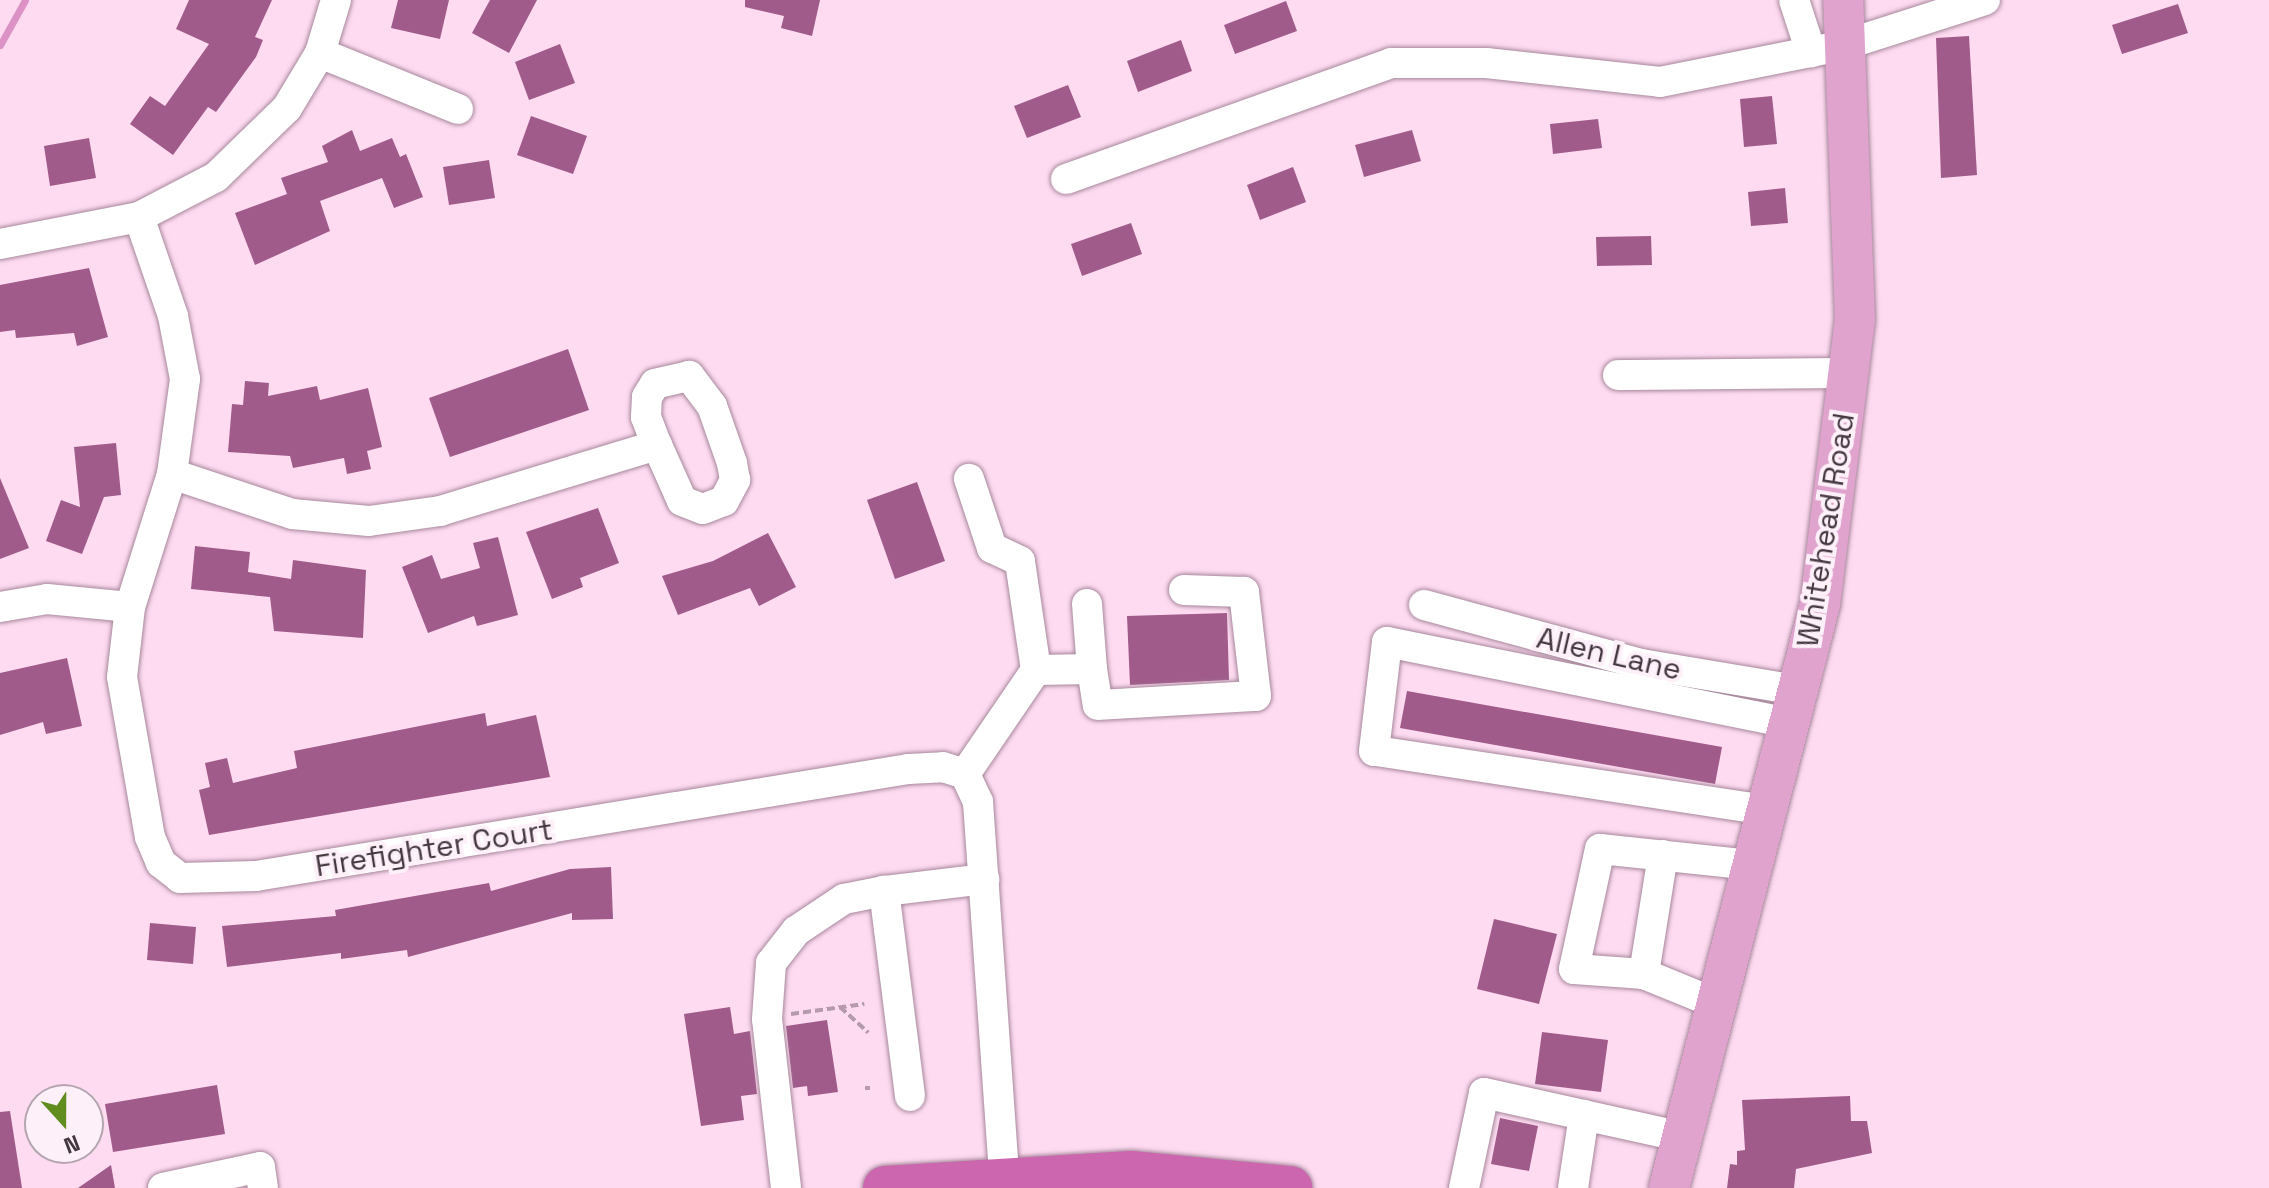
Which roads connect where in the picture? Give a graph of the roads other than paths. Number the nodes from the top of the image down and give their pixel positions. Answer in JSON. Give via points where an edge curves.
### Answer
{"nodes":[{"id":1,"x":336,"y":0,"type":"edge"},
{"id":2,"x":1794,"y":0,"type":"edge"},
{"id":3,"x":1843,"y":0,"type":"edge"},
{"id":4,"x":1985,"y":0,"type":"edge"},
{"id":5,"x":1828,"y":48,"type":"junction"},
{"id":6,"x":320,"y":53,"type":"junction"},
{"id":7,"x":458,"y":109,"type":"dead end"},
{"id":8,"x":1066,"y":179,"type":"dead end"},
{"id":9,"x":139,"y":217,"type":"junction"},
{"id":10,"x":0,"y":244,"type":"edge"},
{"id":11,"x":1851,"y":373,"type":"junction"},
{"id":12,"x":1618,"y":375,"type":"dead end"},
{"id":13,"x":657,"y":445,"type":"dead end"},
{"id":14,"x":172,"y":474,"type":"junction"},
{"id":15,"x":969,"y":479,"type":"dead end"},
{"id":16,"x":1184,"y":590,"type":"dead end"},
{"id":17,"x":1087,"y":604,"type":"dead end"},
{"id":18,"x":1424,"y":605,"type":"dead end"},
{"id":19,"x":0,"y":607,"type":"edge"},
{"id":20,"x":130,"y":607,"type":"junction"},
{"id":21,"x":1092,"y":669,"type":"junction"},
{"id":22,"x":1036,"y":670,"type":"junction"},
{"id":23,"x":1793,"y":707,"type":"junction"},
{"id":24,"x":965,"y":774,"type":"junction"},
{"id":25,"x":1766,"y":810,"type":"junction"},
{"id":26,"x":1663,"y":855,"type":"junction"},
{"id":27,"x":1753,"y":865,"type":"junction"},
{"id":28,"x":984,"y":879,"type":"junction"},
{"id":29,"x":884,"y":891,"type":"junction"},
{"id":30,"x":1644,"y":974,"type":"junction"},
{"id":31,"x":1717,"y":1004,"type":"junction"},
{"id":32,"x":910,"y":1096,"type":"dead end"},
{"id":33,"x":1584,"y":1115,"type":"junction"},
{"id":34,"x":1682,"y":1137,"type":"junction"},
{"id":35,"x":1004,"y":1177,"type":"junction"},
{"id":36,"x":163,"y":1188,"type":"edge"},
{"id":37,"x":263,"y":1188,"type":"edge"},
{"id":38,"x":786,"y":1188,"type":"edge"},
{"id":39,"x":885,"y":1188,"type":"edge"},
{"id":40,"x":1290,"y":1188,"type":"edge"},
{"id":41,"x":1464,"y":1188,"type":"edge"},
{"id":42,"x":1573,"y":1188,"type":"edge"},
{"id":43,"x":1669,"y":1188,"type":"edge"}],
"edges":[{"from":1,"to":6,"type":"street"},
{"from":2,"to":5,"type":"street"},
{"from":3,"to":5,"type":"main road","name":"Whitehead Road"},
{"from":4,"to":5,"type":"street"},
{"from":5,"to":8,"type":"street","via":[[1640,84],[1486,63],[1391,63]]},
{"from":5,"to":11,"type":"main road","name":"Whitehead Road","via":[[1855,270]]},
{"from":6,"to":7,"type":"street"},
{"from":6,"to":9,"type":"street","via":[[287,108],[251,147],[180,200]]},
{"from":9,"to":10,"type":"street"},
{"from":9,"to":14,"type":"street","name":"Firefighter Court","via":[[181,347],[184,411]]},
{"from":11,"to":12,"type":"street"},
{"from":11,"to":23,"type":"main road","name":"Whitehead Road","via":[[1820,604]]},
{"from":13,"to":14,"type":"street","via":[[440,511],[381,520],[292,514]]},
{"from":14,"to":20,"type":"street","name":"Firefighter Court"},
{"from":15,"to":22,"type":"street","via":[[992,548],[1020,561]]},
{"from":16,"to":21,"type":"street","via":[[1244,592],[1256,696],[1098,705]]},
{"from":17,"to":21,"type":"street"},
{"from":18,"to":23,"type":"street","name":"Allen Lane"},
{"from":19,"to":20,"type":"street","via":[[47,599]]},
{"from":20,"to":24,"type":"street","name":"Firefighter Court","via":[[122,677],[126,713],[155,852],[180,878],[324,868],[908,769],[943,767]]},
{"from":21,"to":22,"type":"street"},
{"from":22,"to":24,"type":"street"},
{"from":23,"to":25,"type":"main road","name":"Whitehead Road"},
{"from":23,"to":25,"type":"street","via":[[1387,642],[1374,751]]},
{"from":24,"to":28,"type":"street","via":[[978,802]]},
{"from":25,"to":27,"type":"main road","name":"Whitehead Road"},
{"from":26,"to":27,"type":"street"},
{"from":26,"to":30,"type":"street"},
{"from":26,"to":30,"type":"street","via":[[1600,849],[1574,969]]},
{"from":27,"to":31,"type":"main road","name":"Whitehead Road"},
{"from":28,"to":29,"type":"street"},
{"from":28,"to":35,"type":"street"},
{"from":29,"to":32,"type":"street"},
{"from":29,"to":38,"type":"street","via":[[844,899],[796,931],[771,963],[767,1019]]},
{"from":30,"to":31,"type":"street"},
{"from":31,"to":34,"type":"main road","name":"Whitehead Road"},
{"from":33,"to":34,"type":"street"},
{"from":33,"to":41,"type":"street","via":[[1484,1093]]},
{"from":33,"to":42,"type":"street"},
{"from":34,"to":43,"type":"main road","name":"Whitehead Road"},
{"from":35,"to":39,"type":"highway"},
{"from":35,"to":40,"type":"highway","via":[[1131,1173]]},
{"from":36,"to":37,"type":"street","via":[[260,1167]]}]}
